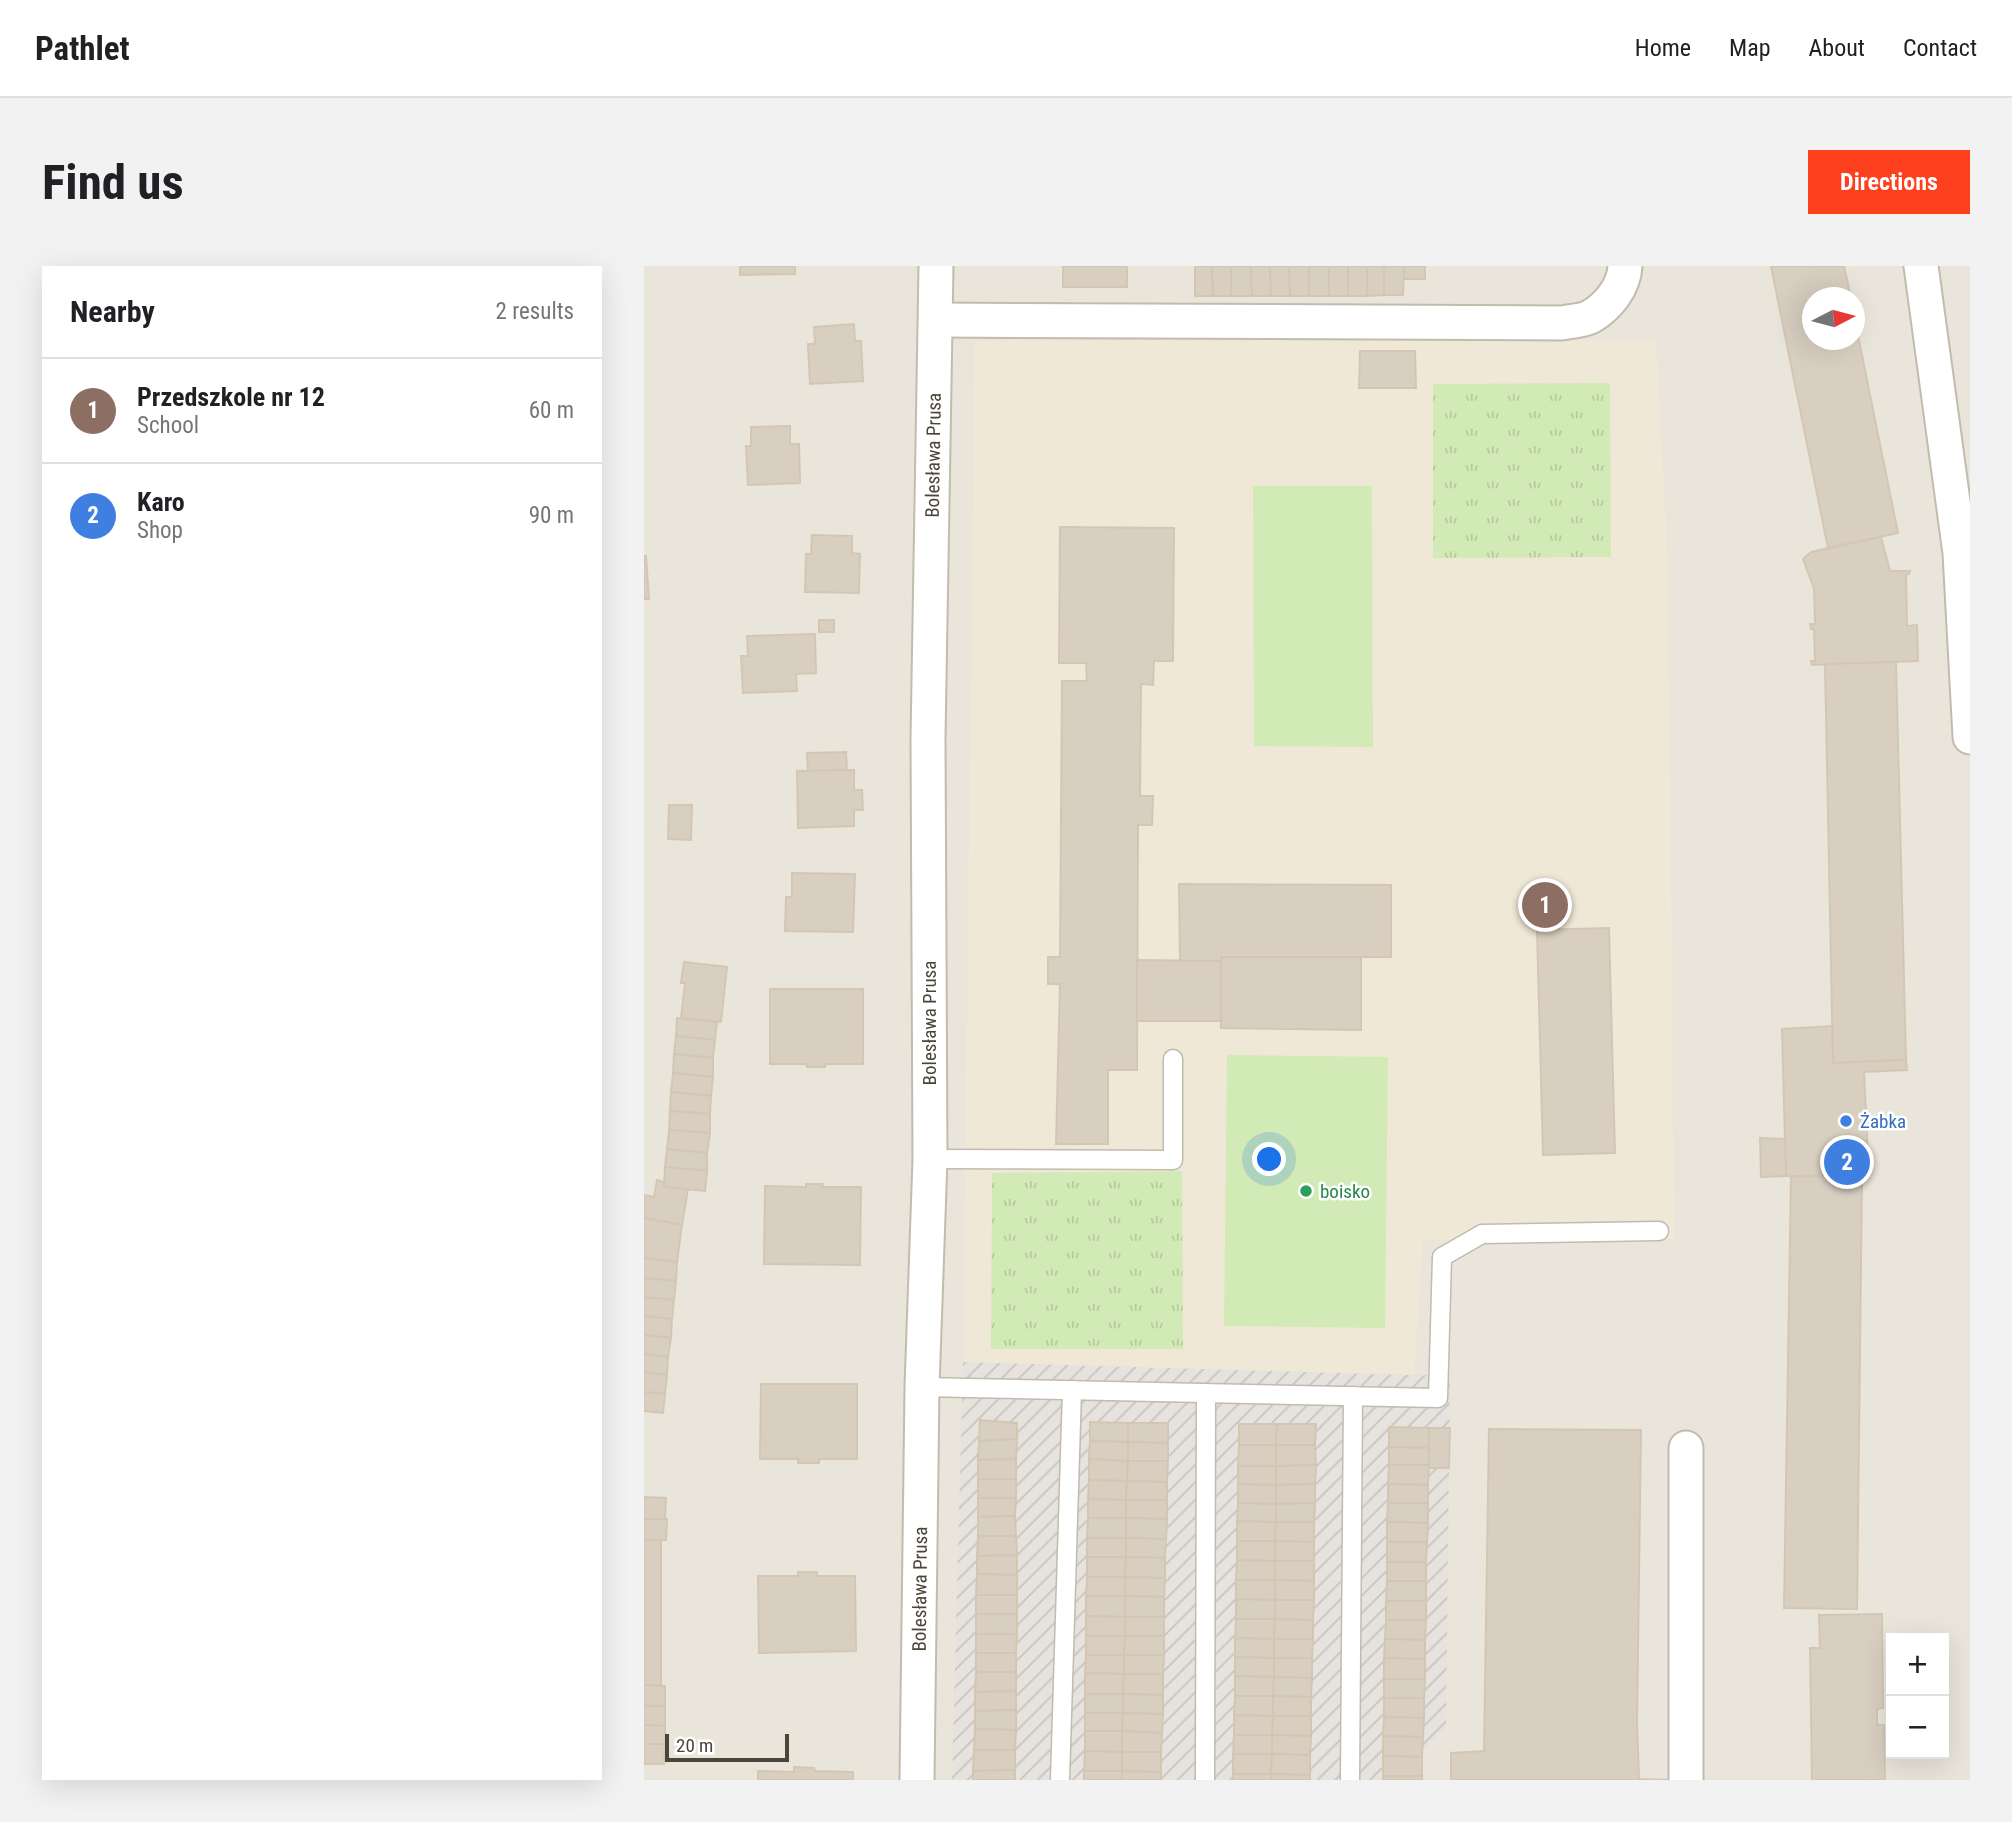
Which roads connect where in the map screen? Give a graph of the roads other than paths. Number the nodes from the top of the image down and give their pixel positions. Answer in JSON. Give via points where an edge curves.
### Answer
{"nodes":[{"id":1,"x":936,"y":266,"type":"edge"},
{"id":2,"x":1625,"y":266,"type":"edge"},
{"id":3,"x":1920,"y":266,"type":"edge"},
{"id":4,"x":936,"y":320,"type":"junction"},
{"id":5,"x":1965,"y":554,"type":"edge"},
{"id":6,"x":1970,"y":737,"type":"edge"},
{"id":7,"x":1173,"y":1059,"type":"dead end"},
{"id":8,"x":930,"y":1159,"type":"junction"},
{"id":9,"x":1659,"y":1231,"type":"dead end"},
{"id":10,"x":922,"y":1387,"type":"junction"},
{"id":11,"x":1072,"y":1390,"type":"junction"},
{"id":12,"x":1206,"y":1393,"type":"junction"},
{"id":13,"x":1353,"y":1396,"type":"junction"},
{"id":14,"x":1686,"y":1448,"type":"dead end"},
{"id":15,"x":917,"y":1780,"type":"edge"},
{"id":16,"x":1060,"y":1780,"type":"edge"},
{"id":17,"x":1205,"y":1780,"type":"edge"},
{"id":18,"x":1350,"y":1780,"type":"edge"},
{"id":19,"x":1686,"y":1780,"type":"edge"}],
"edges":[{"from":1,"to":4,"type":"street","name":"Bolesława Prusa"},
{"from":2,"to":4,"type":"street","via":[[1612,300],[1589,318],[1562,323]]},
{"from":3,"to":5,"type":"street"},
{"from":4,"to":8,"type":"street","name":"Bolesława Prusa","via":[[928,740]]},
{"from":5,"to":6,"type":"street"},
{"from":7,"to":8,"type":"lane","via":[[1173,1160]]},
{"from":8,"to":10,"type":"street","name":"Bolesława Prusa"},
{"from":9,"to":13,"type":"lane","via":[[1482,1234],[1441,1257],[1438,1398]]},
{"from":10,"to":11,"type":"lane"},
{"from":10,"to":15,"type":"street","name":"Bolesława Prusa"},
{"from":11,"to":12,"type":"lane"},
{"from":11,"to":16,"type":"lane"},
{"from":12,"to":13,"type":"lane"},
{"from":12,"to":17,"type":"lane"},
{"from":13,"to":18,"type":"lane"},
{"from":14,"to":19,"type":"street"}]}
